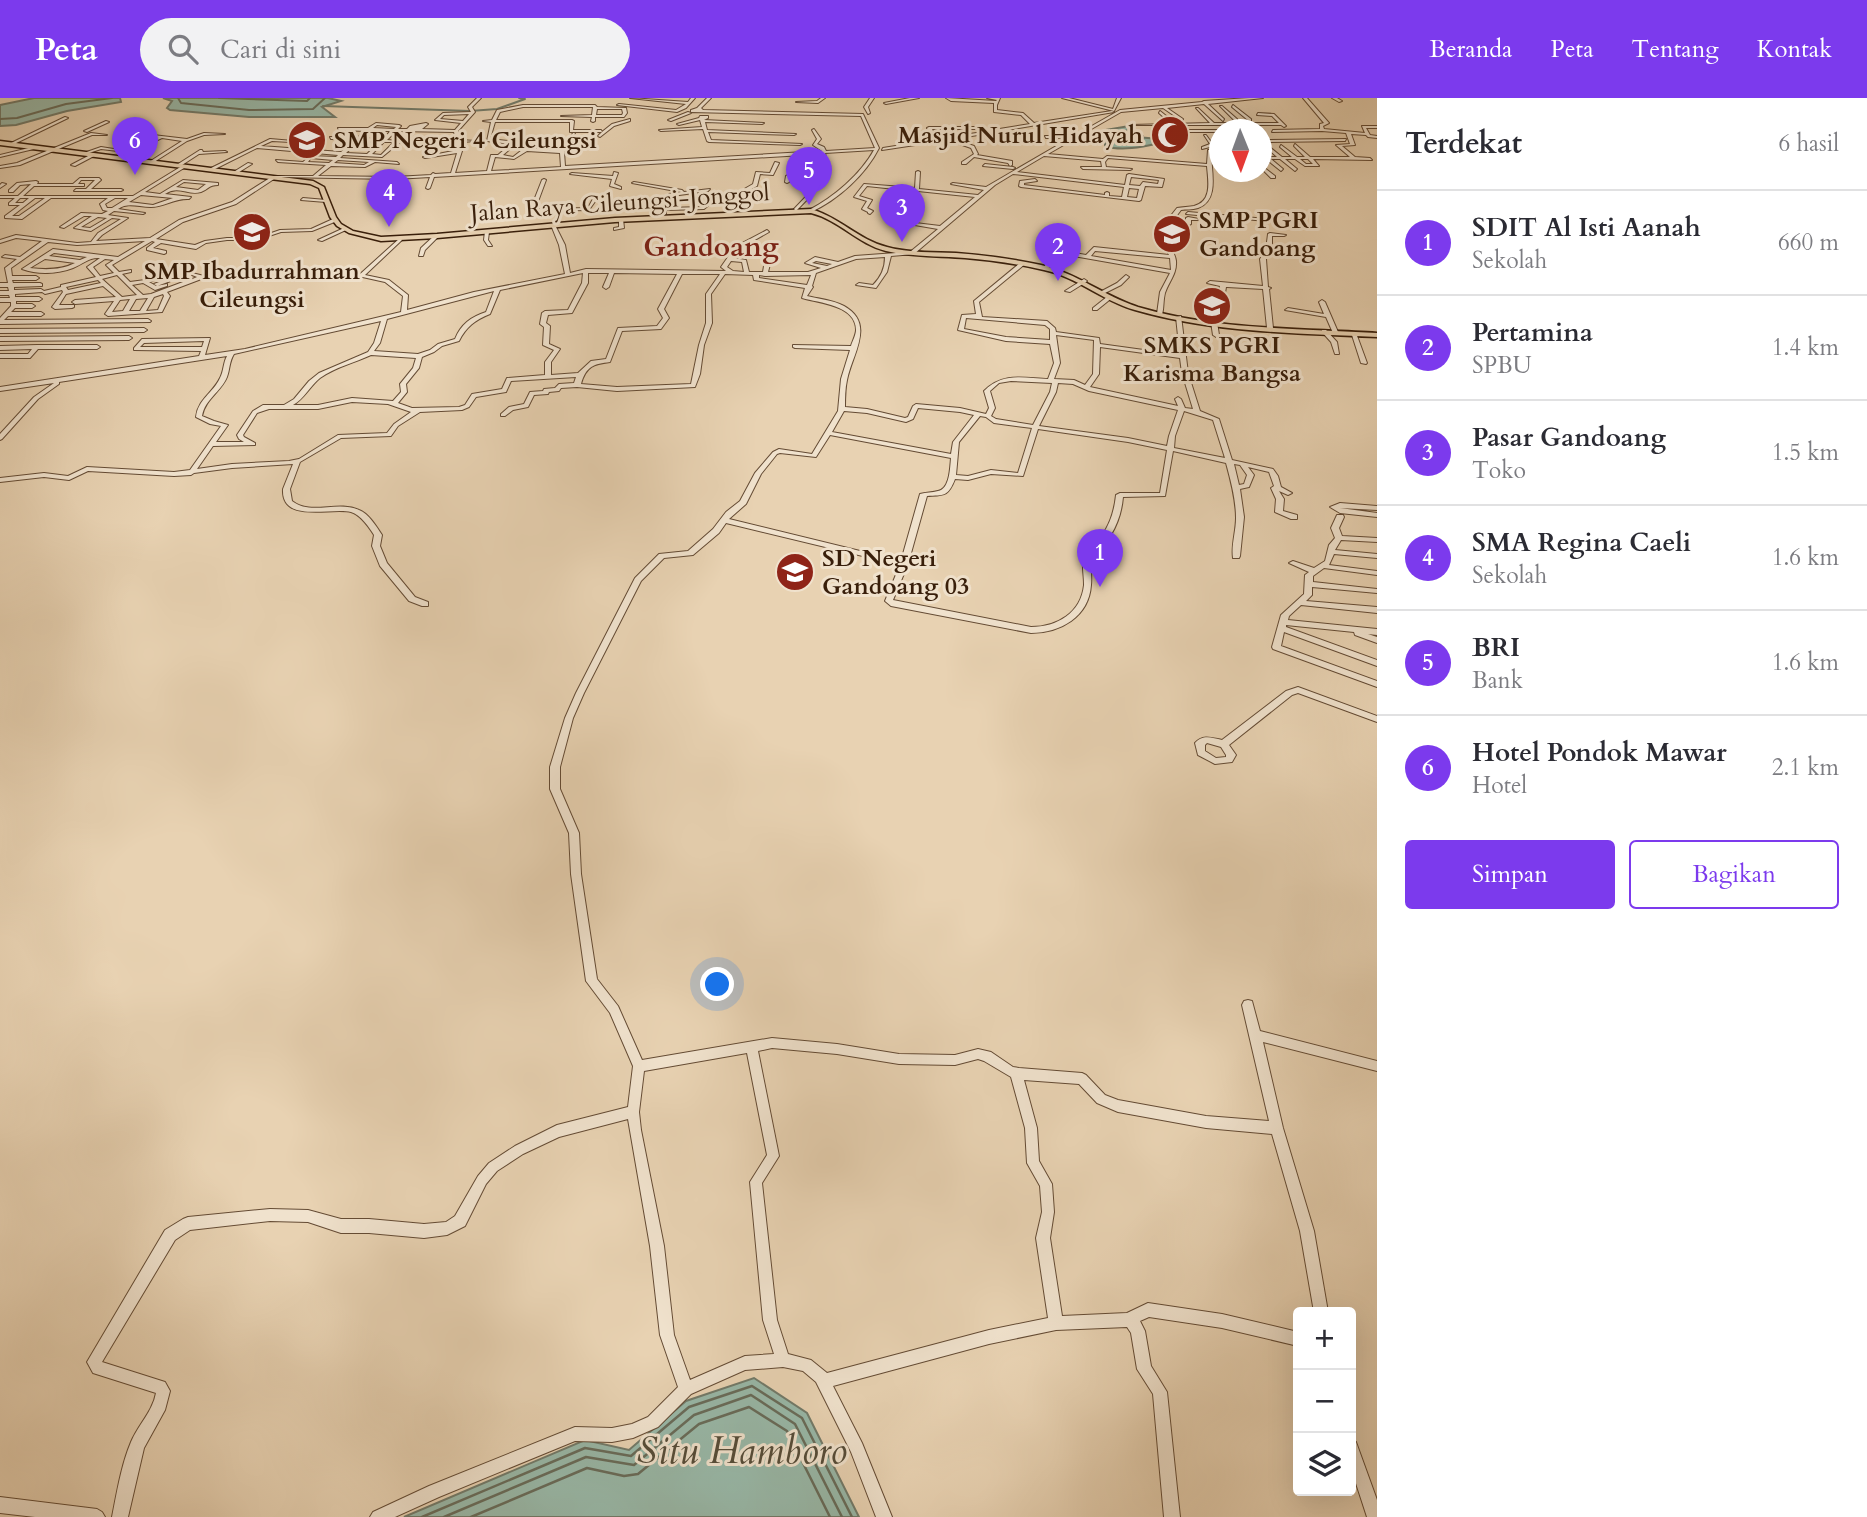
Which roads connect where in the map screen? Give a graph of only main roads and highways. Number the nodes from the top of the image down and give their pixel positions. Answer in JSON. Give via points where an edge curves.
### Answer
{"nodes":[{"id":1,"x":0,"y":143,"type":"edge"},
{"id":2,"x":1377,"y":335,"type":"edge"}],
"edges":[{"from":1,"to":2,"type":"main road","name":"Jalan Raya Cileungsi-Jonggol","via":[[317,184],[335,220],[345,229],[376,238],[487,232],[664,213],[815,210],[826,212],[873,244],[910,253],[1046,268],[1084,281],[1134,308],[1160,314]]}]}
